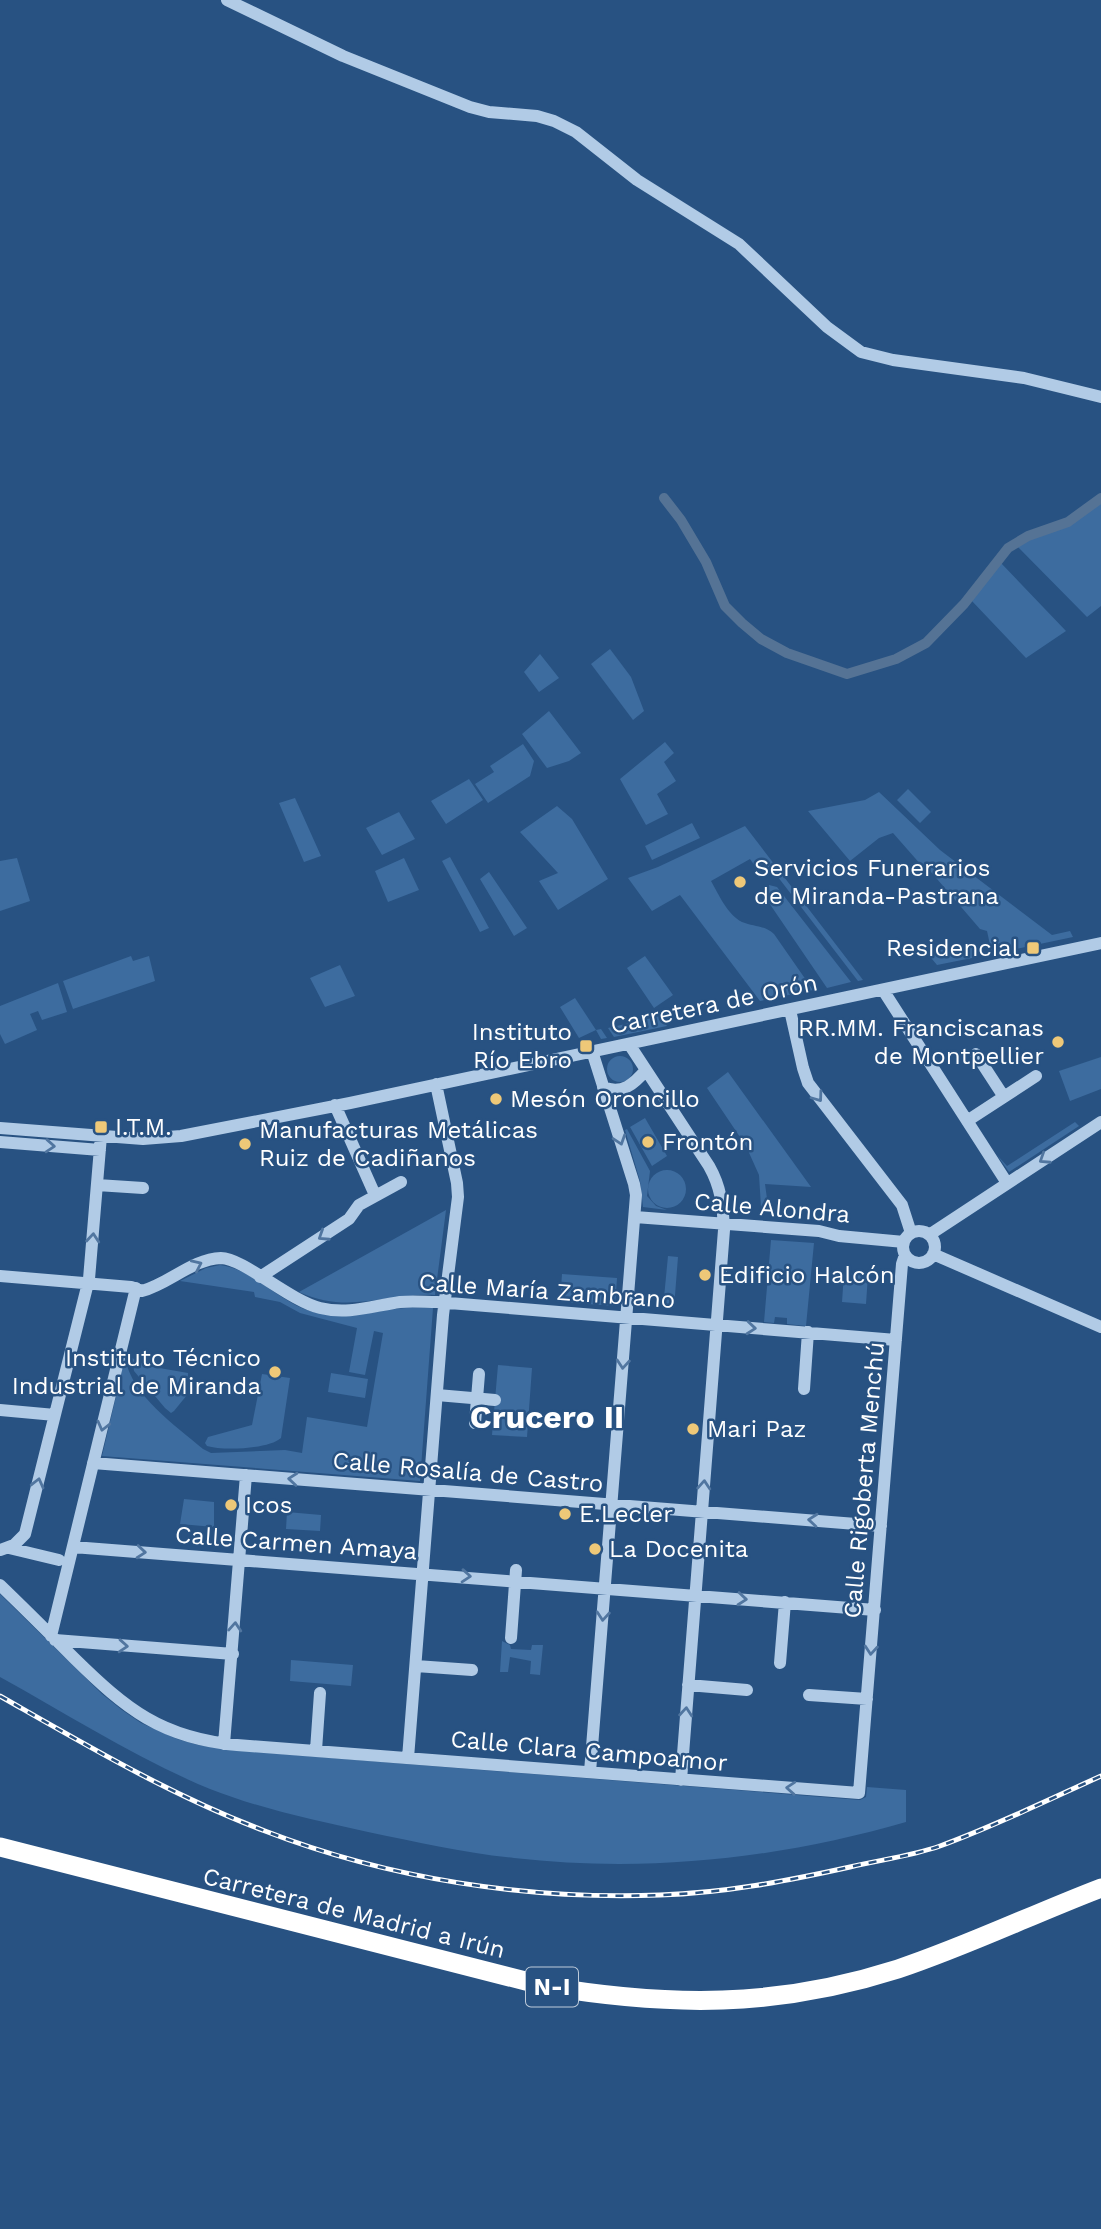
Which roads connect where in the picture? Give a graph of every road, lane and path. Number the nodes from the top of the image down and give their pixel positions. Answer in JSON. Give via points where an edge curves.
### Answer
{"nodes":[{"id":1,"x":227,"y":0,"type":"edge"},
{"id":2,"x":1101,"y":397,"type":"edge"},
{"id":3,"x":1101,"y":943,"type":"edge"},
{"id":4,"x":883,"y":989,"type":"junction"},
{"id":5,"x":790,"y":1010,"type":"junction"},
{"id":6,"x":629,"y":1044,"type":"junction"},
{"id":7,"x":592,"y":1051,"type":"junction"},
{"id":8,"x":976,"y":1054,"type":"dead end"},
{"id":9,"x":646,"y":1070,"type":"junction"},
{"id":10,"x":1036,"y":1076,"type":"dead end"},
{"id":11,"x":436,"y":1084,"type":"junction"},
{"id":12,"x":603,"y":1087,"type":"junction"},
{"id":13,"x":1004,"y":1097,"type":"junction"},
{"id":14,"x":335,"y":1105,"type":"junction"},
{"id":15,"x":971,"y":1118,"type":"junction"},
{"id":16,"x":1101,"y":1122,"type":"edge"},
{"id":17,"x":0,"y":1128,"type":"edge"},
{"id":18,"x":101,"y":1136,"type":"junction"},
{"id":19,"x":0,"y":1142,"type":"edge"},
{"id":20,"x":100,"y":1150,"type":"junction"},
{"id":21,"x":401,"y":1182,"type":"dead end"},
{"id":22,"x":1007,"y":1184,"type":"junction"},
{"id":23,"x":97,"y":1185,"type":"junction"},
{"id":24,"x":143,"y":1188,"type":"dead end"},
{"id":25,"x":375,"y":1195,"type":"junction"},
{"id":26,"x":635,"y":1217,"type":"junction"},
{"id":27,"x":724,"y":1224,"type":"junction"},
{"id":28,"x":929,"y":1235,"type":"junction"},
{"id":29,"x":906,"y":1249,"type":"junction"},
{"id":30,"x":933,"y":1254,"type":"junction"},
{"id":31,"x":0,"y":1276,"type":"edge"},
{"id":32,"x":260,"y":1277,"type":"junction"},
{"id":33,"x":88,"y":1283,"type":"junction"},
{"id":34,"x":136,"y":1288,"type":"junction"},
{"id":35,"x":444,"y":1303,"type":"junction"},
{"id":36,"x":627,"y":1318,"type":"junction"},
{"id":37,"x":716,"y":1325,"type":"junction"},
{"id":38,"x":1101,"y":1327,"type":"edge"},
{"id":39,"x":808,"y":1332,"type":"junction"},
{"id":40,"x":896,"y":1339,"type":"junction"},
{"id":41,"x":479,"y":1374,"type":"dead end"},
{"id":42,"x":804,"y":1389,"type":"dead end"},
{"id":43,"x":437,"y":1395,"type":"junction"},
{"id":44,"x":477,"y":1398,"type":"junction"},
{"id":45,"x":495,"y":1400,"type":"dead end"},
{"id":46,"x":0,"y":1410,"type":"edge"},
{"id":47,"x":55,"y":1415,"type":"junction"},
{"id":48,"x":475,"y":1423,"type":"dead end"},
{"id":49,"x":93,"y":1463,"type":"junction"},
{"id":50,"x":246,"y":1475,"type":"junction"},
{"id":51,"x":429,"y":1490,"type":"junction"},
{"id":52,"x":612,"y":1504,"type":"junction"},
{"id":53,"x":701,"y":1511,"type":"junction"},
{"id":54,"x":881,"y":1526,"type":"junction"},
{"id":55,"x":73,"y":1546,"type":"junction"},
{"id":56,"x":8,"y":1548,"type":"edge"},
{"id":57,"x":59,"y":1560,"type":"dead end"},
{"id":58,"x":240,"y":1560,"type":"junction"},
{"id":59,"x":423,"y":1573,"type":"junction"},
{"id":60,"x":516,"y":1575,"type":"junction"},
{"id":61,"x":0,"y":1585,"type":"edge"},
{"id":62,"x":606,"y":1588,"type":"junction"},
{"id":63,"x":695,"y":1595,"type":"junction"},
{"id":64,"x":785,"y":1602,"type":"junction"},
{"id":65,"x":874,"y":1610,"type":"junction"},
{"id":66,"x":53,"y":1638,"type":"junction"},
{"id":67,"x":511,"y":1638,"type":"dead end"},
{"id":68,"x":233,"y":1654,"type":"junction"},
{"id":69,"x":780,"y":1663,"type":"dead end"},
{"id":70,"x":415,"y":1665,"type":"junction"},
{"id":71,"x":472,"y":1670,"type":"dead end"},
{"id":72,"x":688,"y":1685,"type":"junction"},
{"id":73,"x":747,"y":1690,"type":"dead end"},
{"id":74,"x":320,"y":1693,"type":"dead end"},
{"id":75,"x":809,"y":1695,"type":"dead end"},
{"id":76,"x":867,"y":1699,"type":"junction"},
{"id":77,"x":224,"y":1744,"type":"junction"},
{"id":78,"x":316,"y":1751,"type":"junction"},
{"id":79,"x":408,"y":1758,"type":"junction"},
{"id":80,"x":590,"y":1772,"type":"junction"},
{"id":81,"x":681,"y":1780,"type":"junction"},
{"id":82,"x":859,"y":1793,"type":"joint"},
{"id":83,"x":0,"y":1847,"type":"edge"},
{"id":84,"x":1101,"y":1888,"type":"edge"},
{"id":85,"x":1101,"y":1895,"type":"edge"},
{"id":86,"x":1070,"y":1900,"type":"junction"}],
"edges":[{"from":1,"to":2,"type":"street","via":[[343,56],[470,107],[537,116],[566,126],[638,180],[738,244],[827,327],[861,352],[1024,378]]},
{"from":3,"to":4,"type":"street","name":"Carretera de Orón"},
{"from":4,"to":5,"type":"street","name":"Carretera de Orón"},
{"from":4,"to":15,"type":"street"},
{"from":5,"to":6,"type":"street","name":"Carretera de Orón"},
{"from":5,"to":29,"type":"street","one_way":true,"via":[[808,1083],[902,1205]]},
{"from":6,"to":7,"type":"street","name":"Carretera de Orón"},
{"from":6,"to":9,"type":"street"},
{"from":7,"to":11,"type":"street","name":"Carretera de Orón"},
{"from":7,"to":12,"type":"street"},
{"from":8,"to":13,"type":"street"},
{"from":9,"to":12,"type":"street","via":[[629,1087]]},
{"from":9,"to":27,"type":"street","via":[[717,1181]]},
{"from":10,"to":13,"type":"street"},
{"from":11,"to":14,"type":"street","name":"Carretera de Orón"},
{"from":11,"to":35,"type":"street","via":[[458,1197]]},
{"from":12,"to":26,"type":"street","one_way":true,"via":[[634,1184]]},
{"from":13,"to":15,"type":"street"},
{"from":14,"to":18,"type":"street","name":"Carretera de Orón","via":[[181,1136]]},
{"from":14,"to":25,"type":"street"},
{"from":15,"to":22,"type":"street"},
{"from":16,"to":22,"type":"street","one_way":true},
{"from":17,"to":18,"type":"street","name":"Carretera de Orón"},
{"from":18,"to":20,"type":"street"},
{"from":19,"to":20,"type":"street","one_way":true},
{"from":20,"to":23,"type":"street"},
{"from":21,"to":25,"type":"street"},
{"from":22,"to":28,"type":"street"},
{"from":23,"to":24,"type":"street"},
{"from":33,"to":23,"type":"street","one_way":true},
{"from":25,"to":32,"type":"street","one_way":true,"via":[[359,1205],[355,1215]]},
{"from":26,"to":27,"type":"street","name":"Calle Alondra"},
{"from":26,"to":36,"type":"street"},
{"from":27,"to":29,"type":"street","name":"Calle Alondra","via":[[819,1231]]},
{"from":27,"to":37,"type":"street"},
{"from":28,"to":29,"type":"street","via":[[920,1231]]},
{"from":28,"to":30,"type":"street","via":[[935,1245]]},
{"from":29,"to":30,"type":"street","via":[[913,1261],[922,1262]]},
{"from":29,"to":40,"type":"street","name":"Calle Rigoberta Menchú"},
{"from":30,"to":38,"type":"street"},
{"from":31,"to":33,"type":"street"},
{"from":34,"to":32,"type":"street","name":"Calle María Zambrano","one_way":true,"via":[[149,1289],[217,1258],[234,1261]]},
{"from":32,"to":35,"type":"street","name":"Calle María Zambrano","via":[[298,1300],[328,1310]]},
{"from":33,"to":34,"type":"street"},
{"from":33,"to":47,"type":"street"},
{"from":34,"to":49,"type":"street","one_way":true},
{"from":35,"to":36,"type":"street","name":"Calle María Zambrano"},
{"from":35,"to":43,"type":"street"},
{"from":36,"to":37,"type":"street","name":"Calle María Zambrano"},
{"from":36,"to":52,"type":"street","one_way":true},
{"from":37,"to":39,"type":"street","name":"Calle María Zambrano","one_way":true},
{"from":53,"to":37,"type":"street","one_way":true},
{"from":39,"to":40,"type":"street","name":"Calle María Zambrano"},
{"from":39,"to":42,"type":"street"},
{"from":40,"to":54,"type":"street","name":"Calle Rigoberta Menchú"},
{"from":41,"to":44,"type":"street"},
{"from":43,"to":44,"type":"street"},
{"from":43,"to":51,"type":"street"},
{"from":44,"to":45,"type":"street"},
{"from":44,"to":48,"type":"street"},
{"from":46,"to":47,"type":"street"},
{"from":56,"to":47,"type":"street","one_way":true,"via":[[25,1534]]},
{"from":49,"to":50,"type":"street","name":"Calle Rosalía de Castro"},
{"from":49,"to":55,"type":"street"},
{"from":51,"to":50,"type":"street","name":"Calle Rosalía de Castro","one_way":true},
{"from":50,"to":58,"type":"street"},
{"from":51,"to":52,"type":"street","name":"Calle Rosalía de Castro"},
{"from":51,"to":59,"type":"street"},
{"from":52,"to":53,"type":"street","name":"Calle Rosalía de Castro"},
{"from":52,"to":62,"type":"street"},
{"from":54,"to":53,"type":"street","name":"Calle Rosalía de Castro","one_way":true},
{"from":53,"to":63,"type":"street"},
{"from":54,"to":65,"type":"street","name":"Calle Rigoberta Menchú"},
{"from":55,"to":58,"type":"street","name":"Calle Carmen Amaya","one_way":true},
{"from":55,"to":66,"type":"street"},
{"from":56,"to":57,"type":"street"},
{"from":58,"to":59,"type":"street","name":"Calle Carmen Amaya"},
{"from":68,"to":58,"type":"street","one_way":true},
{"from":59,"to":60,"type":"street","name":"Calle Carmen Amaya","one_way":true},
{"from":59,"to":70,"type":"street"},
{"from":60,"to":62,"type":"street","name":"Calle Carmen Amaya"},
{"from":60,"to":67,"type":"street"},
{"from":61,"to":66,"type":"street","name":"Calle Clara Campoamor"},
{"from":62,"to":63,"type":"street","name":"Calle Carmen Amaya"},
{"from":62,"to":80,"type":"street","one_way":true},
{"from":63,"to":64,"type":"street","name":"Calle Carmen Amaya","one_way":true},
{"from":63,"to":72,"type":"street"},
{"from":64,"to":65,"type":"street","name":"Calle Carmen Amaya"},
{"from":64,"to":69,"type":"street"},
{"from":65,"to":76,"type":"street","name":"Calle Rigoberta Menchú","one_way":true},
{"from":66,"to":68,"type":"street","one_way":true},
{"from":66,"to":77,"type":"street","name":"Calle Clara Campoamor","via":[[140,1715],[181,1734]]},
{"from":68,"to":77,"type":"street"},
{"from":70,"to":71,"type":"street"},
{"from":70,"to":79,"type":"street"},
{"from":72,"to":73,"type":"street"},
{"from":81,"to":72,"type":"street","one_way":true},
{"from":74,"to":78,"type":"street"},
{"from":75,"to":76,"type":"street"},
{"from":76,"to":82,"type":"street","name":"Calle Rigoberta Menchú"},
{"from":77,"to":78,"type":"street","name":"Calle Clara Campoamor"},
{"from":78,"to":79,"type":"street","name":"Calle Clara Campoamor"},
{"from":79,"to":80,"type":"street","name":"Calle Clara Campoamor"},
{"from":80,"to":81,"type":"street","name":"Calle Clara Campoamor"},
{"from":82,"to":81,"type":"street","name":"Calle Clara Campoamor","one_way":true},
{"from":83,"to":86,"type":"highway","name":"Carretera de Madrid a Irún","number":"N-I","via":[[509,1978],[654,2001],[738,2000],[868,1978]]},
{"from":84,"to":86,"type":"highway","name":"Carretera de Madrid a Irún","number":"N-I"},
{"from":85,"to":86,"type":"highway"}]}
